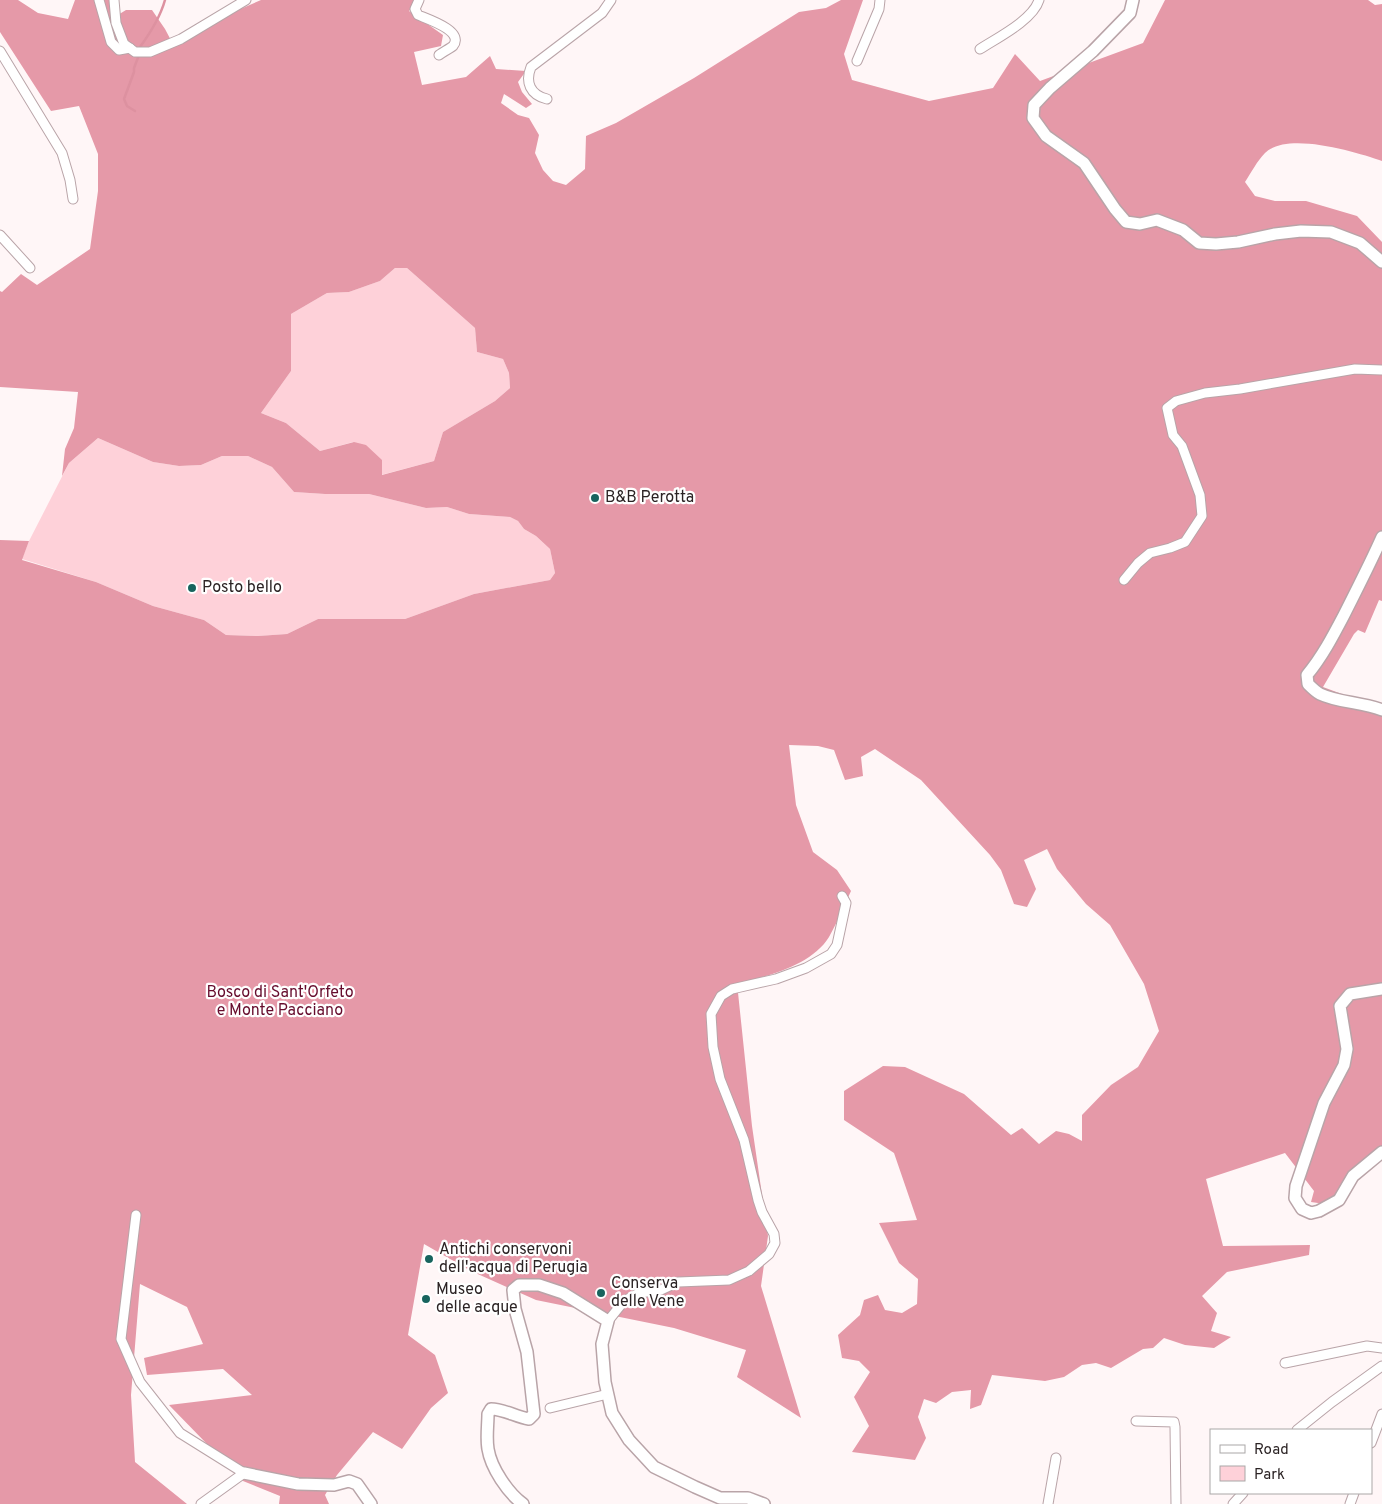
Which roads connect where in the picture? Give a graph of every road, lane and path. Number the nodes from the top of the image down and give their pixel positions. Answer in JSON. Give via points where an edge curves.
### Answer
{"nodes":[{"id":1,"x":99,"y":0,"type":"edge"},
{"id":2,"x":114,"y":0,"type":"edge"},
{"id":3,"x":246,"y":0,"type":"edge"},
{"id":4,"x":419,"y":0,"type":"edge"},
{"id":5,"x":611,"y":0,"type":"edge"},
{"id":6,"x":880,"y":0,"type":"edge"},
{"id":7,"x":1039,"y":0,"type":"edge"},
{"id":8,"x":1133,"y":0,"type":"edge"},
{"id":9,"x":130,"y":48,"type":"junction"},
{"id":10,"x":980,"y":49,"type":"dead end"},
{"id":11,"x":0,"y":51,"type":"edge"},
{"id":12,"x":439,"y":55,"type":"dead end"},
{"id":13,"x":857,"y":61,"type":"dead end"},
{"id":14,"x":546,"y":99,"type":"dead end"},
{"id":15,"x":73,"y":199,"type":"dead end"},
{"id":16,"x":0,"y":235,"type":"edge"},
{"id":17,"x":1382,"y":262,"type":"edge"},
{"id":18,"x":30,"y":268,"type":"dead end"},
{"id":19,"x":1382,"y":370,"type":"edge"},
{"id":20,"x":1382,"y":537,"type":"edge"},
{"id":21,"x":1124,"y":580,"type":"dead end"},
{"id":22,"x":1382,"y":710,"type":"edge"},
{"id":23,"x":842,"y":896,"type":"dead end"},
{"id":24,"x":1382,"y":989,"type":"edge"},
{"id":25,"x":1382,"y":1152,"type":"edge"},
{"id":26,"x":136,"y":1215,"type":"dead end"},
{"id":27,"x":608,"y":1321,"type":"junction"},
{"id":28,"x":1382,"y":1348,"type":"edge"},
{"id":29,"x":1285,"y":1363,"type":"dead end"},
{"id":30,"x":1382,"y":1366,"type":"edge"},
{"id":31,"x":608,"y":1394,"type":"junction"},
{"id":32,"x":550,"y":1408,"type":"dead end"},
{"id":33,"x":1382,"y":1414,"type":"edge"},
{"id":34,"x":1136,"y":1421,"type":"dead end"},
{"id":35,"x":1298,"y":1429,"type":"edge"},
{"id":36,"x":1372,"y":1440,"type":"edge"},
{"id":37,"x":1056,"y":1458,"type":"dead end"},
{"id":38,"x":244,"y":1473,"type":"junction"},
{"id":39,"x":1242,"y":1494,"type":"edge"},
{"id":40,"x":201,"y":1504,"type":"edge"},
{"id":41,"x":371,"y":1504,"type":"edge"},
{"id":42,"x":524,"y":1504,"type":"edge"},
{"id":43,"x":764,"y":1504,"type":"edge"},
{"id":44,"x":1048,"y":1504,"type":"edge"},
{"id":45,"x":1176,"y":1504,"type":"edge"},
{"id":46,"x":1233,"y":1504,"type":"edge"}],
"edges":[{"from":1,"to":9,"type":"street","via":[[111,42],[119,50]]},
{"from":2,"to":9,"type":"street","via":[[116,23],[124,44]]},
{"from":3,"to":9,"type":"street","via":[[181,39],[150,52],[135,52]]},
{"from":4,"to":12,"type":"street","via":[[415,9],[418,14],[454,35],[454,45]]},
{"from":5,"to":14,"type":"street","via":[[602,13],[531,66],[528,83],[534,94]]},
{"from":6,"to":13,"type":"street","via":[[879,10]]},
{"from":7,"to":10,"type":"street","via":[[1026,18]]},
{"from":8,"to":17,"type":"street","via":[[1130,13],[1034,105],[1034,118],[1046,136],[1084,162],[1126,222],[1140,224],[1157,220],[1183,230],[1199,243],[1216,244],[1301,231],[1331,232],[1360,243]]},
{"from":11,"to":15,"type":"street","via":[[62,153]]},
{"from":16,"to":18,"type":"street"},
{"from":19,"to":21,"type":"street","via":[[1355,369],[1205,393],[1176,401],[1167,408],[1173,435],[1182,446],[1200,495],[1202,516],[1184,542],[1150,554]]},
{"from":20,"to":22,"type":"street","via":[[1333,636],[1307,675],[1308,684],[1319,693]]},
{"from":23,"to":27,"type":"street","via":[[845,910],[837,945],[831,954],[776,979],[732,989],[721,996],[711,1014],[713,1047],[720,1079],[744,1140],[757,1198],[774,1234],[775,1243],[769,1254],[749,1271],[728,1280],[678,1282],[660,1290],[639,1293],[624,1301]]},
{"from":24,"to":25,"type":"street","via":[[1350,994],[1340,1006],[1347,1049],[1344,1066],[1324,1103],[1296,1186],[1295,1198],[1302,1209],[1311,1213],[1319,1211],[1339,1200],[1353,1176]]},
{"from":26,"to":38,"type":"street","via":[[121,1339],[140,1382],[180,1433]]},
{"from":27,"to":31,"type":"street","via":[[602,1344]]},
{"from":27,"to":42,"type":"street","via":[[563,1293],[539,1285],[519,1285],[512,1290],[514,1309],[527,1352],[534,1414],[529,1419],[491,1410],[488,1414],[488,1450],[499,1476]]},
{"from":28,"to":29,"type":"street","via":[[1366,1346]]},
{"from":30,"to":35,"type":"street"},
{"from":31,"to":32,"type":"street"},
{"from":31,"to":43,"type":"street","via":[[612,1413],[629,1440],[654,1467],[720,1498],[748,1498]]},
{"from":33,"to":36,"type":"street"},
{"from":34,"to":45,"type":"street","via":[[1174,1422]]},
{"from":37,"to":44,"type":"street"},
{"from":38,"to":40,"type":"street"},
{"from":38,"to":41,"type":"street","via":[[298,1484],[334,1485],[349,1481],[357,1484]]},
{"from":39,"to":46,"type":"street"}]}
